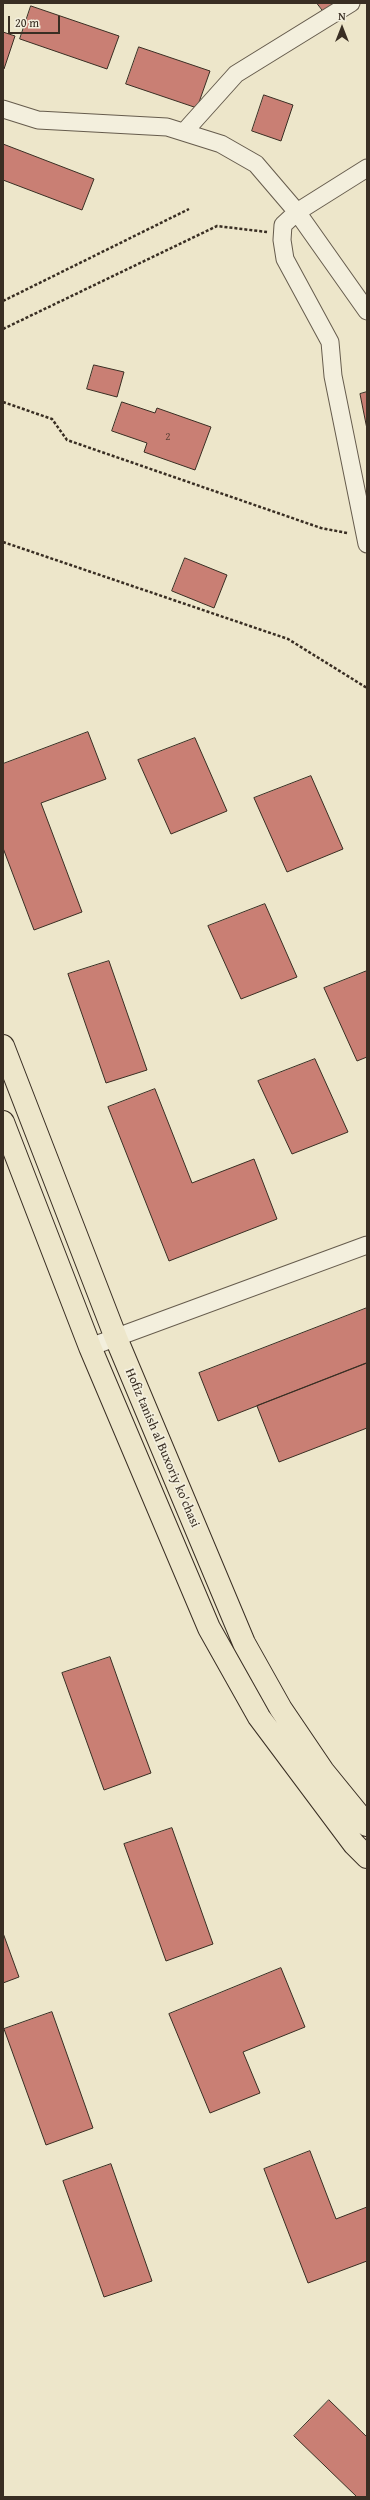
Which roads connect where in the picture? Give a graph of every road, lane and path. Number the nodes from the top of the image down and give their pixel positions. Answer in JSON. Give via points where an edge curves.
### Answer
{"nodes":[{"id":1,"x":351,"y":3,"type":"edge"},
{"id":2,"x":3,"y":109,"type":"edge"},
{"id":3,"x":184,"y":132,"type":"junction"},
{"id":4,"x":367,"y":168,"type":"edge"},
{"id":5,"x":189,"y":209,"type":"dead end"},
{"id":6,"x":297,"y":212,"type":"junction"},
{"id":7,"x":283,"y":234,"type":"junction"},
{"id":8,"x":3,"y":301,"type":"edge"},
{"id":9,"x":367,"y":311,"type":"edge"},
{"id":10,"x":3,"y":329,"type":"edge"},
{"id":11,"x":3,"y":402,"type":"edge"},
{"id":12,"x":366,"y":539,"type":"edge"},
{"id":13,"x":3,"y":542,"type":"edge"},
{"id":14,"x":367,"y":688,"type":"edge"},
{"id":15,"x":3,"y":1046,"type":"edge"},
{"id":16,"x":3,"y":1122,"type":"edge"},
{"id":17,"x":367,"y":1245,"type":"edge"},
{"id":18,"x":116,"y":1338,"type":"junction"},
{"id":19,"x":90,"y":1347,"type":"junction"},
{"id":20,"x":367,"y":1825,"type":"edge"},
{"id":21,"x":367,"y":1857,"type":"edge"}],
"edges":[{"from":1,"to":3,"type":"street","via":[[236,74]]},
{"from":2,"to":3,"type":"street","via":[[38,120],[167,127]]},
{"from":3,"to":6,"type":"street","via":[[222,144],[256,164]]},
{"from":4,"to":6,"type":"street"},
{"from":5,"to":8,"type":"path"},
{"from":6,"to":7,"type":"street","via":[[283,225]]},
{"from":6,"to":9,"type":"street"},
{"from":7,"to":10,"type":"path","via":[[217,226]]},
{"from":7,"to":12,"type":"street","via":[[285,259],[330,342],[333,376]]},
{"from":11,"to":12,"type":"path","via":[[52,419],[67,440],[321,528]]},
{"from":13,"to":14,"type":"path","via":[[288,639]]},
{"from":15,"to":18,"type":"main road","name":"Hofiz tanish al Buxoriy ko'chasi"},
{"from":16,"to":19,"type":"main road","name":"Hofiz tanish al Buxoriy ko'chasi"},
{"from":17,"to":18,"type":"street"},
{"from":18,"to":19,"type":"street"},
{"from":18,"to":20,"type":"main road","name":"Hofiz tanish al Buxoriy ko'chasi","via":[[244,1644],[293,1728],[323,1771]]},
{"from":19,"to":21,"type":"main road","name":"Hofiz tanish al Buxoriy ko'chasi","via":[[209,1628],[259,1717],[354,1844]]}]}
